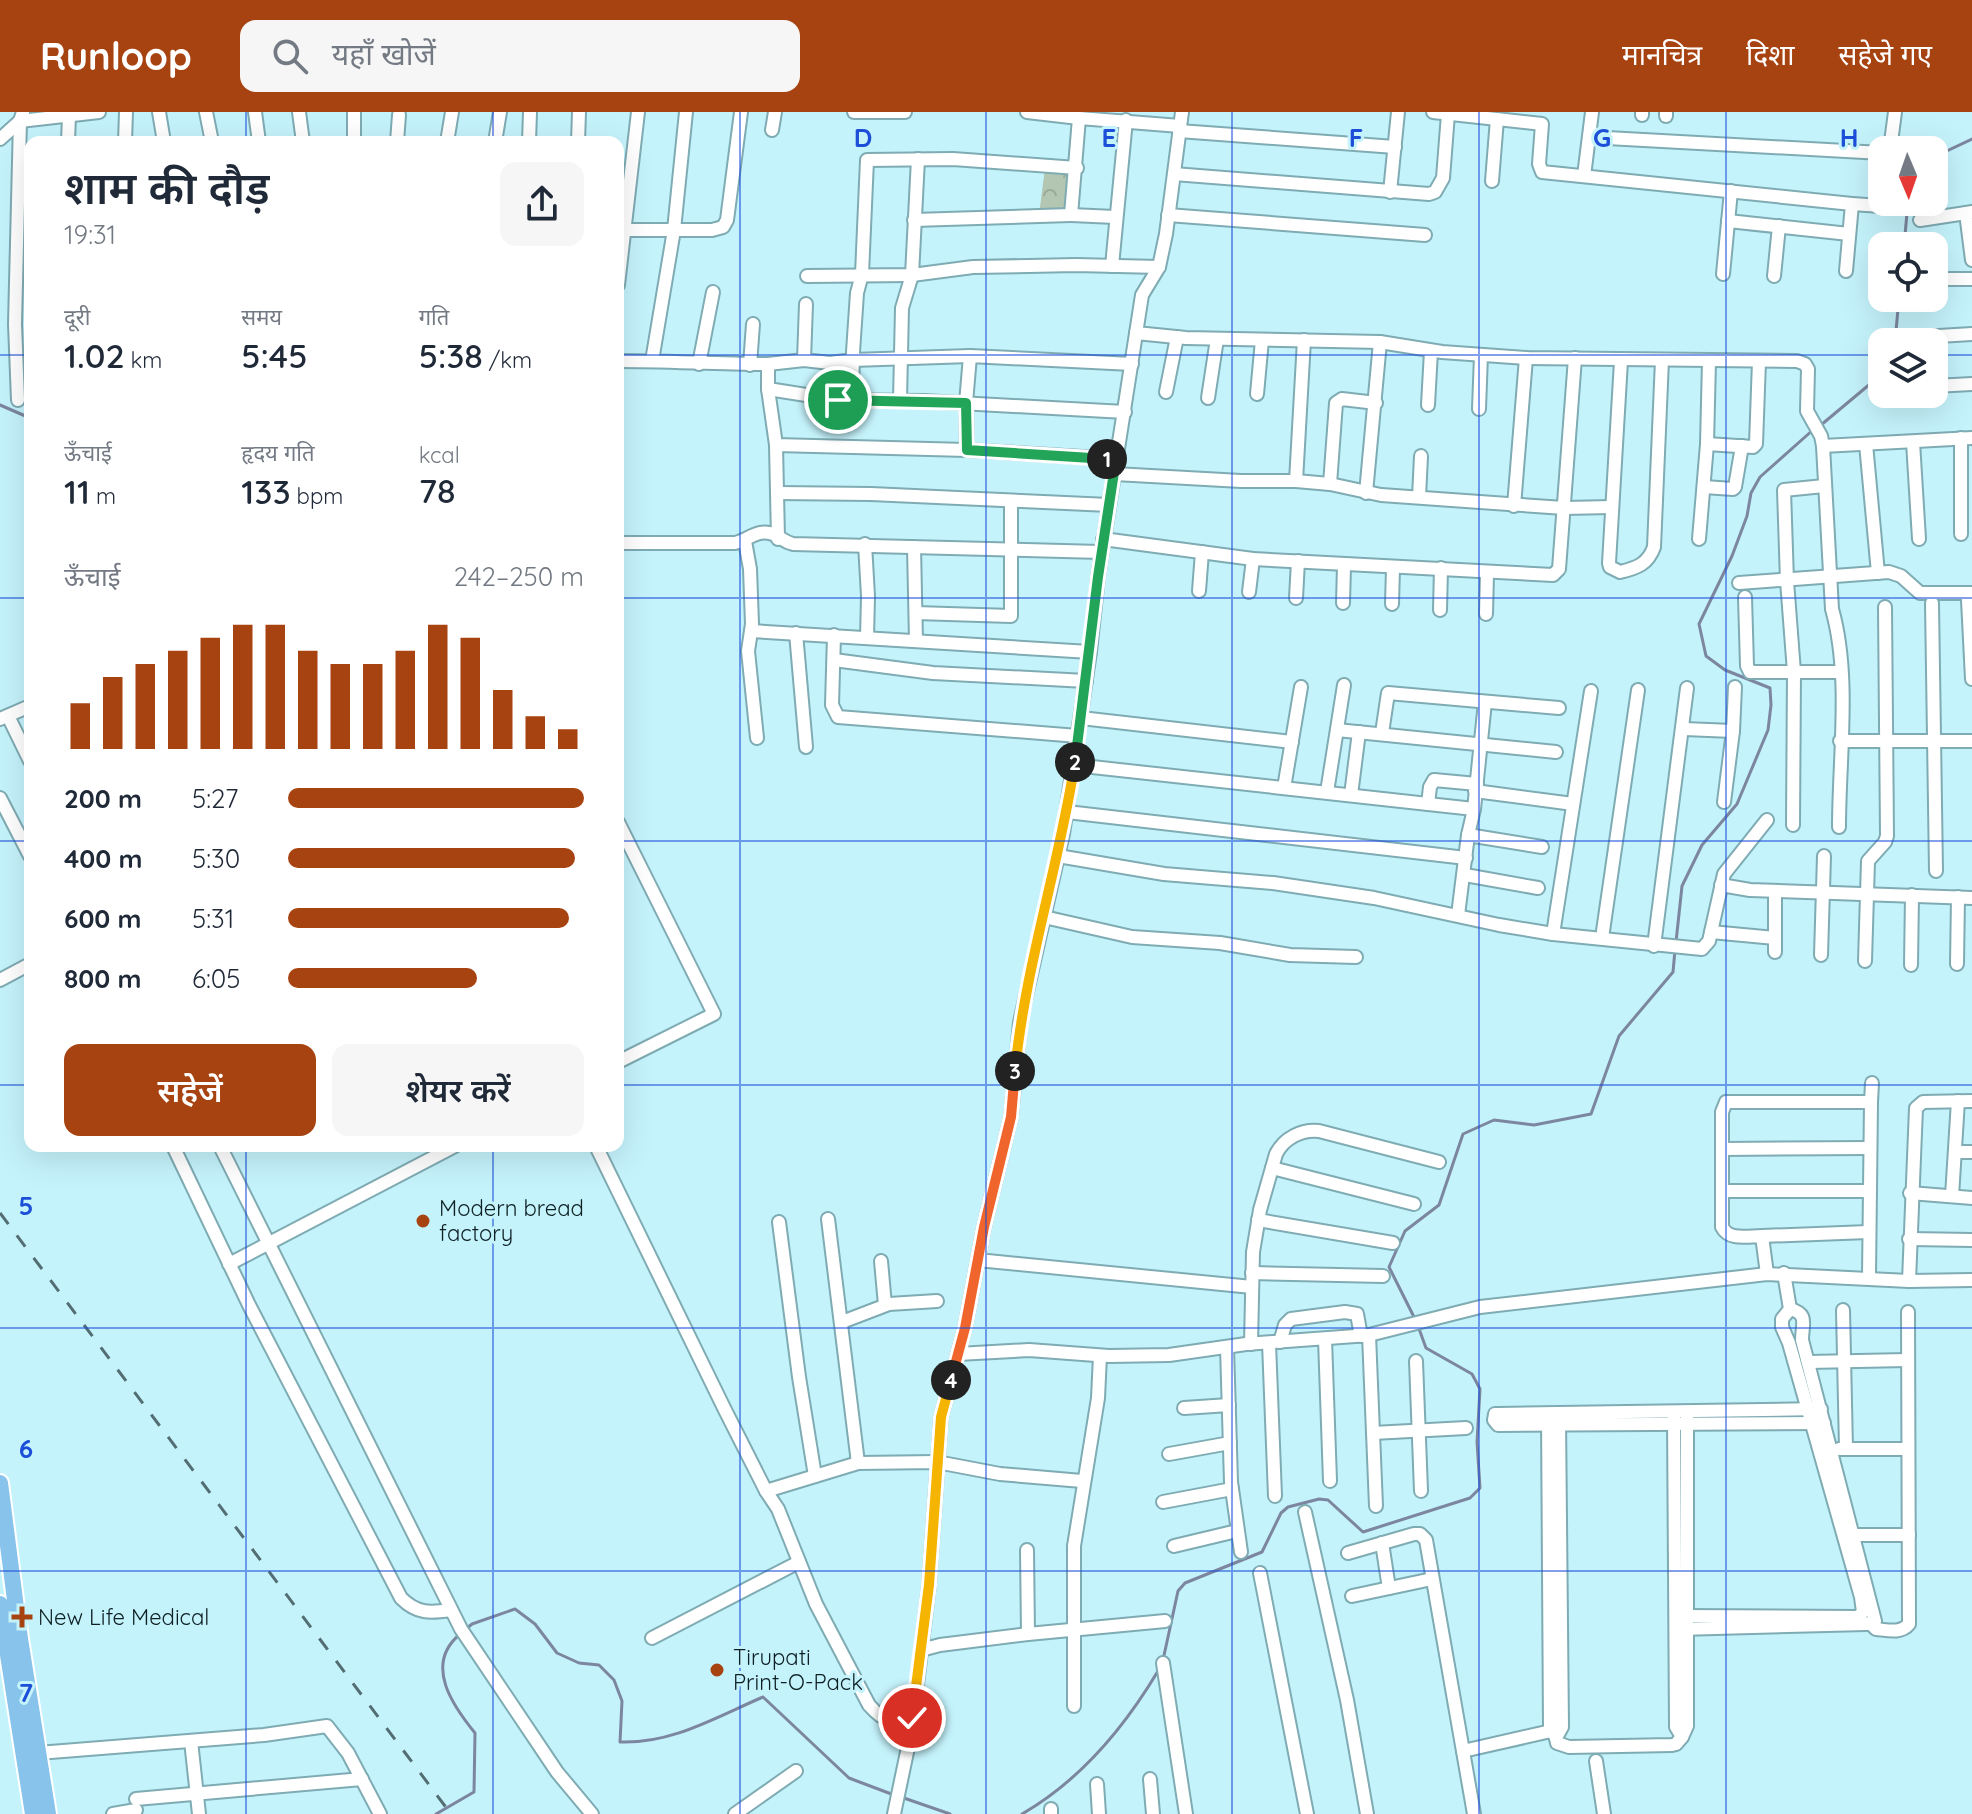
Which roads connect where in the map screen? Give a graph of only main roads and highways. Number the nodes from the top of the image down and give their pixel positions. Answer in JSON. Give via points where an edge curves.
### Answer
{"nodes":[{"id":1,"x":0,"y":1483,"type":"edge"},
{"id":2,"x":7,"y":1591,"type":"edge"},
{"id":3,"x":0,"y":1604,"type":"edge"},
{"id":4,"x":33,"y":1814,"type":"edge"},
{"id":5,"x":48,"y":1814,"type":"edge"}],
"edges":[{"from":1,"to":2,"type":"main road","via":[[10,1553]]},
{"from":2,"to":5,"type":"main road"},
{"from":3,"to":4,"type":"main road"}]}
